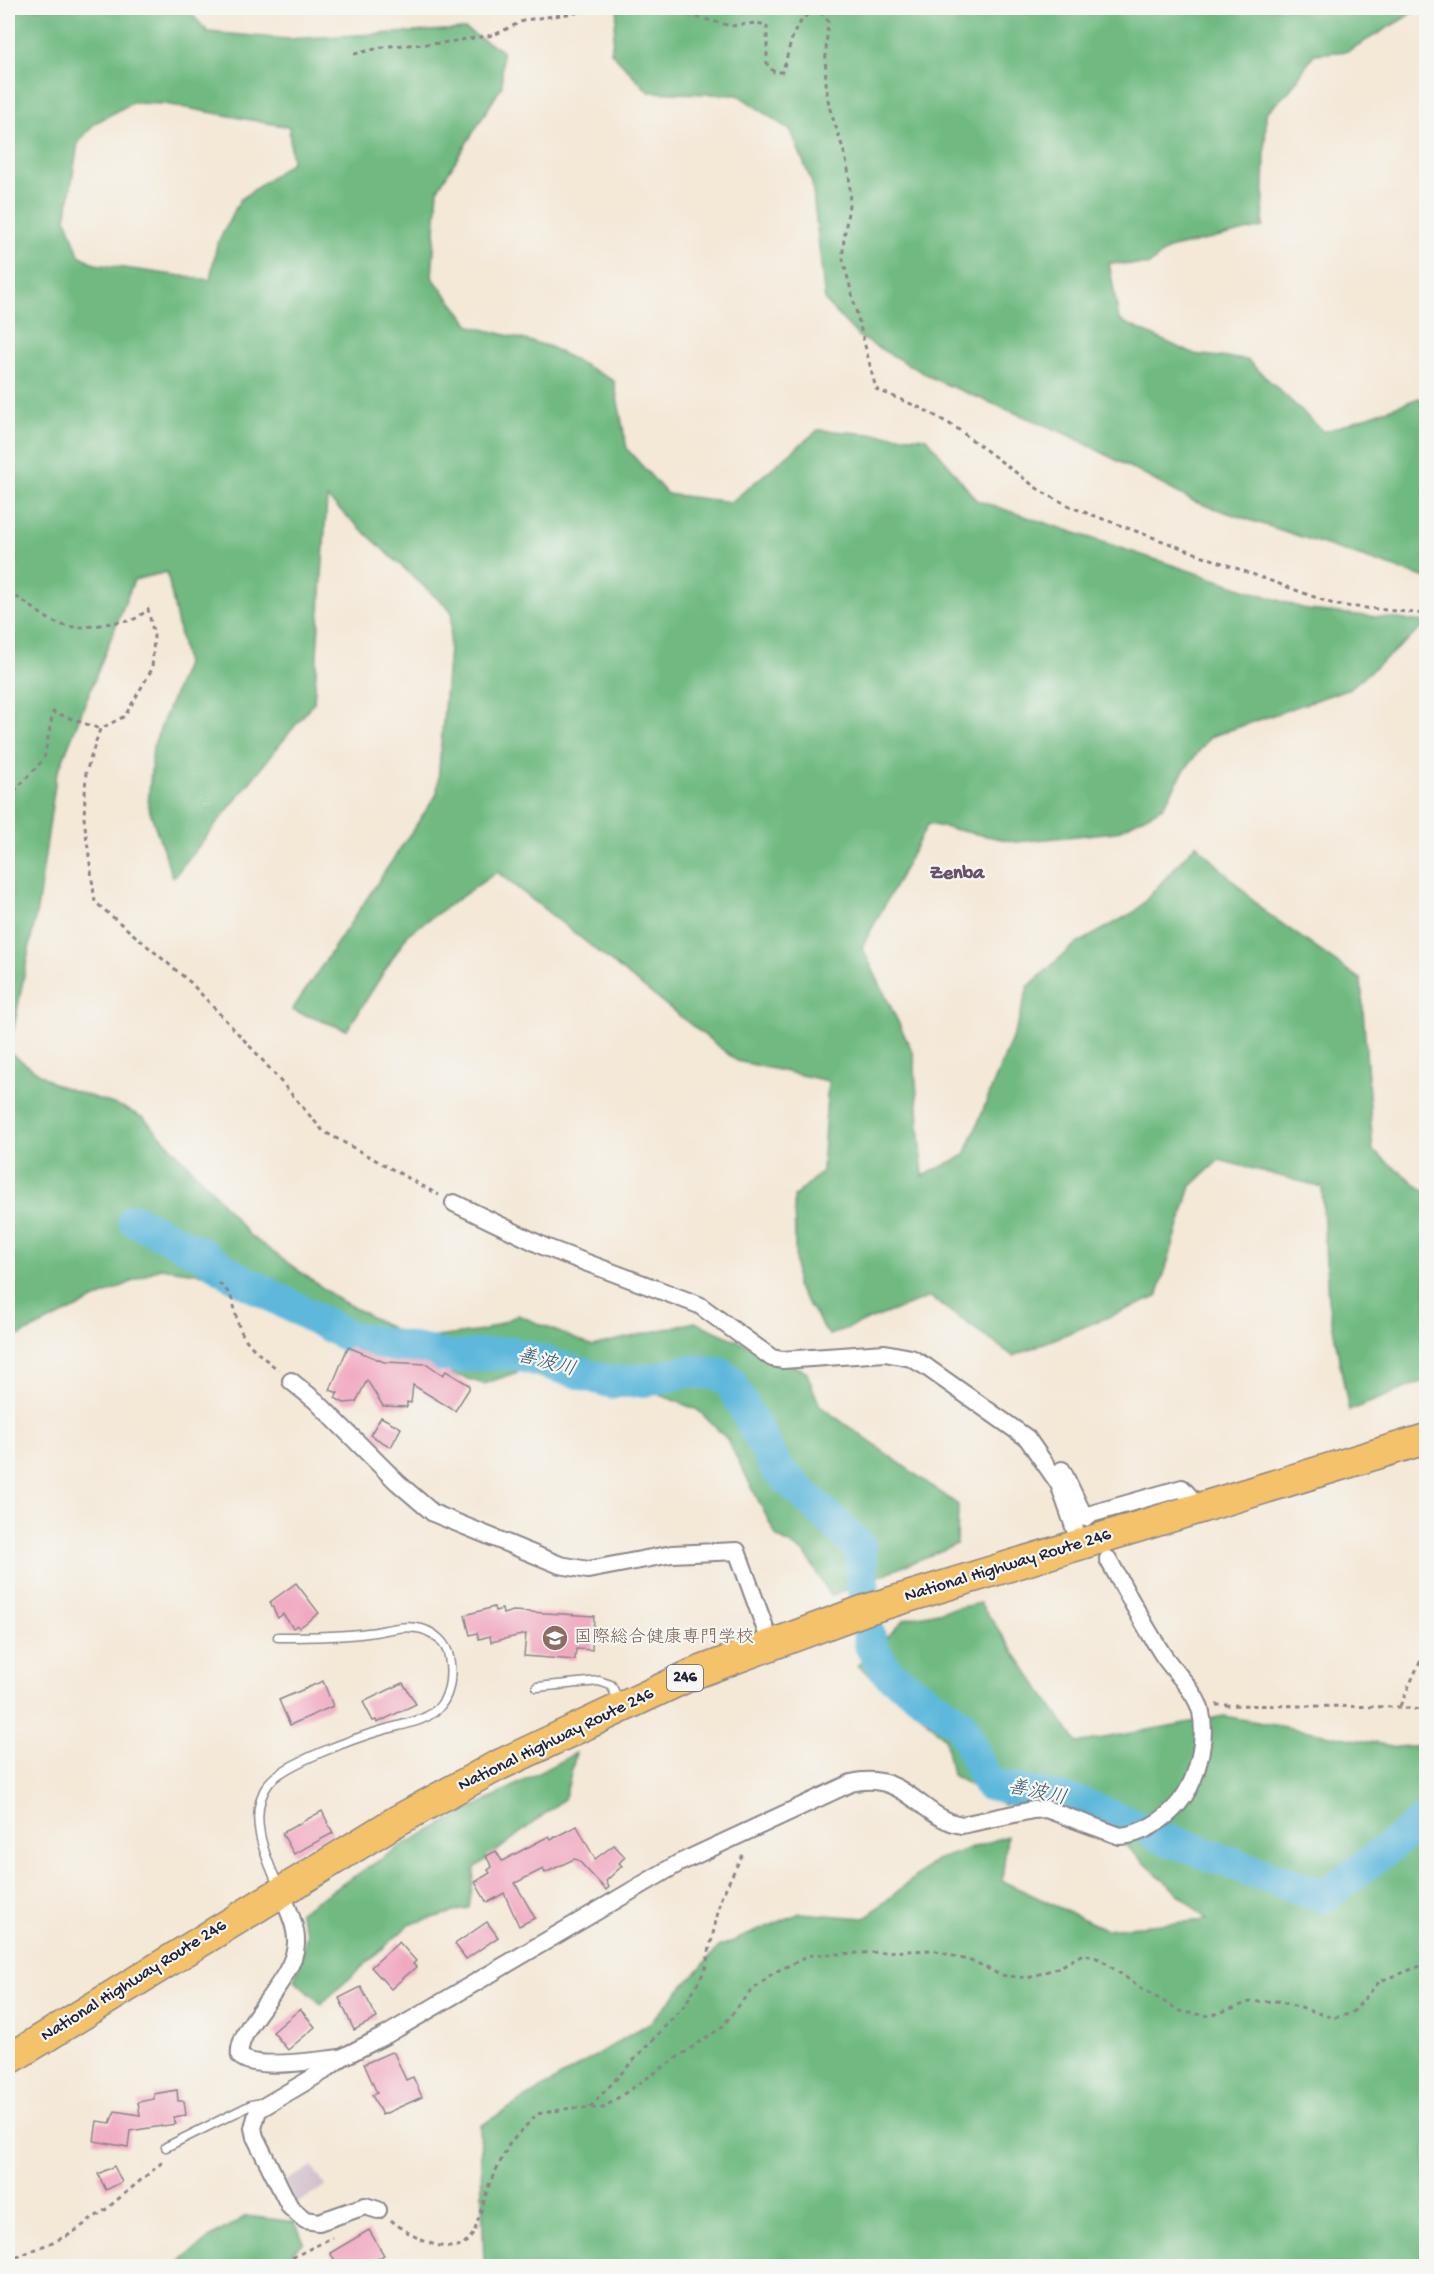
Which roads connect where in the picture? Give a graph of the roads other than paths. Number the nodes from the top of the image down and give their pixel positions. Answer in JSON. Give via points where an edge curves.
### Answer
{"nodes":[{"id":1,"x":454,"y":1203,"type":"road end"},
{"id":2,"x":291,"y":1381,"type":"road end"},
{"id":3,"x":1027,"y":1438,"type":"junction"},
{"id":4,"x":1426,"y":1439,"type":"edge"},
{"id":5,"x":1083,"y":1526,"type":"junction"},
{"id":6,"x":1108,"y":1559,"type":"dead end"},
{"id":7,"x":278,"y":1637,"type":"dead end"},
{"id":8,"x":771,"y":1644,"type":"junction"},
{"id":9,"x":537,"y":1687,"type":"dead end"},
{"id":10,"x":622,"y":1706,"type":"junction"},
{"id":11,"x":280,"y":1890,"type":"junction"},
{"id":12,"x":341,"y":2058,"type":"junction"},
{"id":13,"x":8,"y":2060,"type":"edge"},
{"id":14,"x":268,"y":2101,"type":"junction"},
{"id":15,"x":166,"y":2147,"type":"dead end"},
{"id":16,"x":378,"y":2210,"type":"road end"}],
"edges":[{"from":1,"to":3,"type":"street","via":[[545,1247],[699,1305],[771,1358],[796,1360],[885,1353],[911,1358]]},
{"from":2,"to":8,"type":"street","via":[[433,1513],[560,1565],[588,1570],[672,1554],[737,1551]]},
{"from":3,"to":5,"type":"street"},
{"from":3,"to":5,"type":"street","via":[[1040,1443],[1069,1479]]},
{"from":4,"to":5,"type":"highway","name":"National Highway Route 246","number":"246","via":[[1200,1508]]},
{"from":5,"to":8,"type":"highway","name":"National Highway Route 246","number":"246"},
{"from":6,"to":12,"type":"street","via":[[1201,1715],[1197,1773],[1175,1808],[1151,1826],[1131,1836],[1120,1836],[1046,1809],[971,1825],[952,1824],[889,1784],[862,1781],[679,1863]]},
{"from":7,"to":11,"type":"lane","via":[[423,1629],[443,1642],[451,1665],[447,1694],[441,1706],[428,1716],[304,1761],[269,1782],[259,1807],[258,1823],[266,1857]]},
{"from":8,"to":10,"type":"highway","name":"National Highway Route 246","number":"246"},
{"from":9,"to":10,"type":"lane","via":[[599,1682],[611,1685]]},
{"from":10,"to":11,"type":"highway","name":"National Highway Route 246","number":"246","via":[[495,1767]]},
{"from":11,"to":12,"type":"street","via":[[295,1930],[296,1946],[285,1977],[241,2041],[240,2056],[245,2061],[263,2062]]},
{"from":11,"to":13,"type":"highway","name":"National Highway Route 246","number":"246"},
{"from":12,"to":14,"type":"street","via":[[300,2086]]},
{"from":14,"to":15,"type":"lane","via":[[251,2104]]},
{"from":14,"to":16,"type":"street","via":[[258,2110],[253,2128],[260,2150],[293,2212],[305,2220],[319,2222],[361,2206]]}]}
